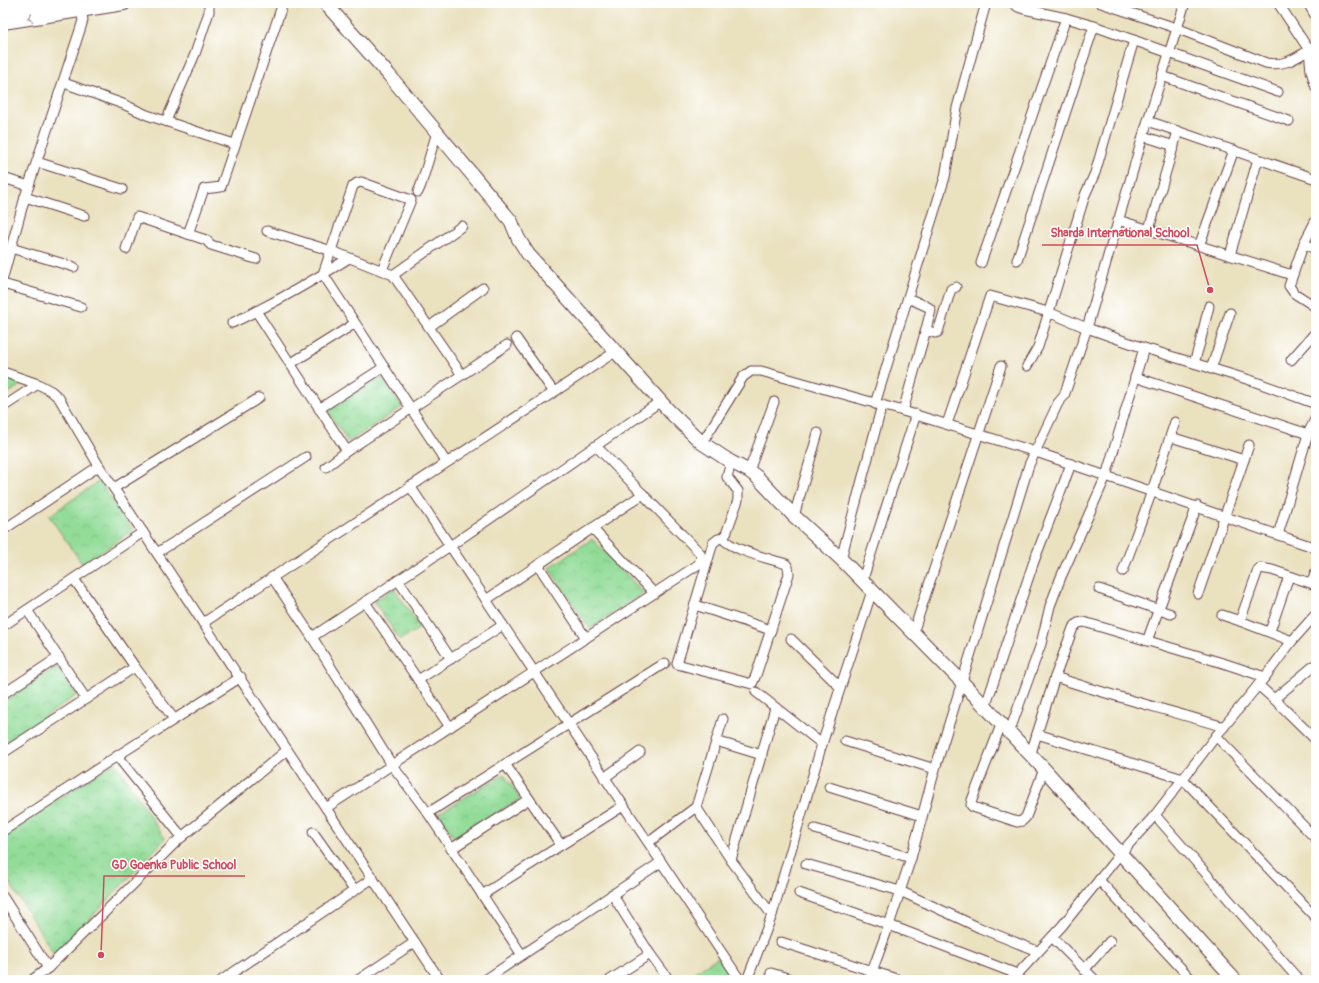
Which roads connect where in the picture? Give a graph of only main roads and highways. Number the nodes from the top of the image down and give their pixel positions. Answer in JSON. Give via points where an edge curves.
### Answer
{"nodes":[{"id":1,"x":48,"y":3,"type":"edge"},
{"id":2,"x":124,"y":3,"type":"edge"},
{"id":3,"x":80,"y":6,"type":"edge"},
{"id":4,"x":3,"y":9,"type":"edge"},
{"id":5,"x":3,"y":22,"type":"edge"}],
"edges":[{"from":1,"to":4,"type":"main road"},
{"from":2,"to":3,"type":"main road"},
{"from":3,"to":5,"type":"main road","one_way":true}]}
